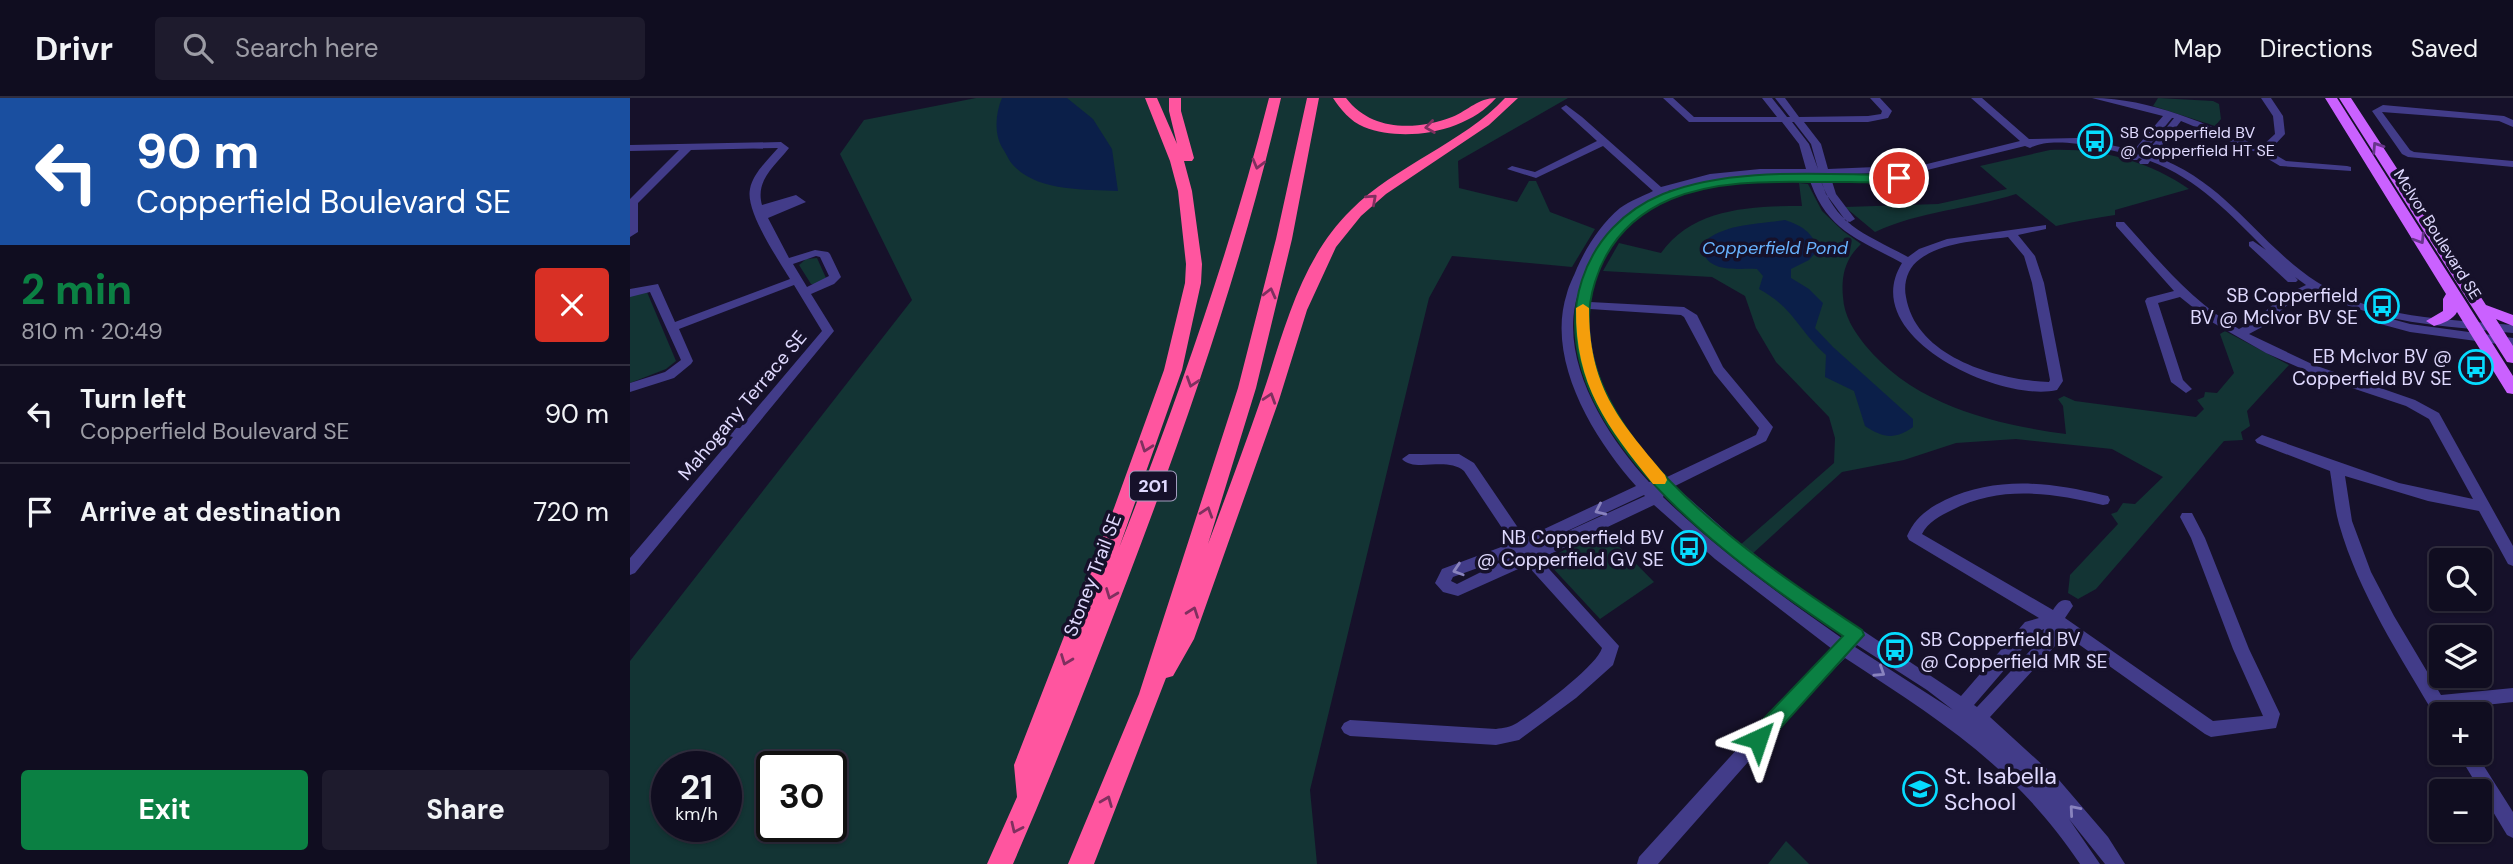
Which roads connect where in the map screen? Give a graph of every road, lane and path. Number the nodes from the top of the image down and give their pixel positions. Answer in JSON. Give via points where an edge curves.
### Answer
{"nodes":[{"id":1,"x":1152,"y":98,"type":"edge"},
{"id":2,"x":1175,"y":98,"type":"edge"},
{"id":3,"x":1275,"y":98,"type":"edge"},
{"id":4,"x":1313,"y":98,"type":"edge"},
{"id":5,"x":1339,"y":98,"type":"edge"},
{"id":6,"x":1490,"y":98,"type":"edge"},
{"id":7,"x":1511,"y":98,"type":"edge"},
{"id":8,"x":1668,"y":98,"type":"edge"},
{"id":9,"x":1767,"y":98,"type":"edge"},
{"id":10,"x":1780,"y":98,"type":"edge"},
{"id":11,"x":1875,"y":98,"type":"edge"},
{"id":12,"x":1976,"y":98,"type":"edge"},
{"id":13,"x":1991,"y":98,"type":"edge"},
{"id":14,"x":2097,"y":98,"type":"edge"},
{"id":15,"x":2266,"y":98,"type":"edge"},
{"id":16,"x":2331,"y":98,"type":"edge"},
{"id":17,"x":2345,"y":98,"type":"edge"},
{"id":18,"x":1566,"y":108,"type":"dead end"},
{"id":19,"x":2175,"y":116,"type":"junction"},
{"id":20,"x":1783,"y":118,"type":"junction"},
{"id":21,"x":1797,"y":118,"type":"junction"},
{"id":22,"x":2513,"y":124,"type":"edge"},
{"id":23,"x":1603,"y":142,"type":"junction"},
{"id":24,"x":2032,"y":144,"type":"junction"},
{"id":25,"x":688,"y":147,"type":"junction"},
{"id":26,"x":630,"y":148,"type":"edge"},
{"id":27,"x":2262,"y":151,"type":"junction"},
{"id":28,"x":2140,"y":158,"type":"junction"},
{"id":29,"x":2513,"y":164,"type":"edge"},
{"id":30,"x":1513,"y":169,"type":"dead end"},
{"id":31,"x":2347,"y":169,"type":"dead end"},
{"id":32,"x":1820,"y":175,"type":"junction"},
{"id":33,"x":1664,"y":194,"type":"junction"},
{"id":34,"x":2120,"y":224,"type":"dead end"},
{"id":35,"x":2042,"y":227,"type":"dead end"},
{"id":36,"x":2011,"y":233,"type":"junction"},
{"id":37,"x":630,"y":234,"type":"edge"},
{"id":38,"x":1912,"y":259,"type":"junction"},
{"id":39,"x":1194,"y":264,"type":"junction"},
{"id":40,"x":796,"y":277,"type":"junction"},
{"id":41,"x":2310,"y":287,"type":"junction"},
{"id":42,"x":630,"y":293,"type":"edge"},
{"id":43,"x":2182,"y":293,"type":"junction"},
{"id":44,"x":2454,"y":294,"type":"junction"},
{"id":45,"x":1583,"y":305,"type":"junction"},
{"id":46,"x":2481,"y":307,"type":"junction"},
{"id":47,"x":2434,"y":321,"type":"junction"},
{"id":48,"x":2513,"y":321,"type":"edge"},
{"id":49,"x":671,"y":323,"type":"junction"},
{"id":50,"x":2483,"y":330,"type":"junction"},
{"id":51,"x":2240,"y":334,"type":"junction"},
{"id":52,"x":2509,"y":337,"type":"edge"},
{"id":53,"x":2513,"y":358,"type":"edge"},
{"id":54,"x":630,"y":388,"type":"edge"},
{"id":55,"x":2186,"y":389,"type":"dead end"},
{"id":56,"x":2513,"y":390,"type":"edge"},
{"id":57,"x":1589,"y":393,"type":"junction"},
{"id":58,"x":724,"y":431,"type":"dead end"},
{"id":59,"x":744,"y":433,"type":"junction"},
{"id":60,"x":2262,"y":440,"type":"dead end"},
{"id":61,"x":1409,"y":459,"type":"dead end"},
{"id":62,"x":2337,"y":468,"type":"junction"},
{"id":63,"x":1655,"y":490,"type":"junction"},
{"id":64,"x":2103,"y":500,"type":"dead end"},
{"id":65,"x":2485,"y":507,"type":"junction"},
{"id":66,"x":2187,"y":517,"type":"dead end"},
{"id":67,"x":1526,"y":552,"type":"junction"},
{"id":68,"x":2513,"y":560,"type":"edge"},
{"id":69,"x":630,"y":569,"type":"edge"},
{"id":70,"x":2060,"y":613,"type":"junction"},
{"id":71,"x":1850,"y":642,"type":"junction"},
{"id":72,"x":1150,"y":694,"type":"junction"},
{"id":73,"x":2513,"y":695,"type":"edge"},
{"id":74,"x":2436,"y":702,"type":"edge"},
{"id":75,"x":2476,"y":702,"type":"edge"},
{"id":76,"x":1960,"y":714,"type":"junction"},
{"id":77,"x":1978,"y":718,"type":"junction"},
{"id":78,"x":1350,"y":728,"type":"dead end"},
{"id":79,"x":2473,"y":765,"type":"edge"},
{"id":80,"x":1029,"y":800,"type":"junction"},
{"id":81,"x":2513,"y":829,"type":"edge"},
{"id":82,"x":1000,"y":864,"type":"edge"},
{"id":83,"x":1082,"y":864,"type":"edge"},
{"id":84,"x":1646,"y":864,"type":"edge"},
{"id":85,"x":2091,"y":864,"type":"edge"},
{"id":86,"x":2116,"y":864,"type":"edge"}],
"edges":[{"from":1,"to":39,"type":"highway","via":[[1185,191]]},
{"from":2,"to":39,"type":"highway","via":[[1195,189]]},
{"from":3,"to":80,"type":"highway","name":"Stoney Trail SE","number":"201","one_way":true,"via":[[1234,251],[1185,405]]},
{"from":72,"to":4,"type":"highway","one_way":true,"via":[[1247,388]]},
{"from":6,"to":5,"type":"highway","one_way":true,"via":[[1479,109],[1445,125],[1399,130],[1357,118]]},
{"from":72,"to":7,"type":"highway","one_way":true,"via":[[1183,639],[1271,398],[1295,316],[1319,262],[1344,226],[1374,197],[1496,114]]},
{"from":8,"to":20,"type":"street","via":[[1694,120]]},
{"from":9,"to":20,"type":"street"},
{"from":10,"to":21,"type":"street"},
{"from":11,"to":21,"type":"street","via":[[1887,111],[1885,116]]},
{"from":12,"to":24,"type":"street"},
{"from":13,"to":24,"type":"street"},
{"from":14,"to":19,"type":"street"},
{"from":15,"to":27,"type":"street","via":[[2278,116],[2280,134]]},
{"from":16,"to":44,"type":"main road","name":"McIvor Boulevard SE","one_way":true},
{"from":46,"to":17,"type":"main road","name":"McIvor Boulevard SE","one_way":true},
{"from":18,"to":23,"type":"street"},
{"from":19,"to":27,"type":"street"},
{"from":19,"to":28,"type":"street"},
{"from":20,"to":21,"type":"street"},
{"from":20,"to":32,"type":"street"},
{"from":21,"to":32,"type":"street","via":[[1816,144]]},
{"from":22,"to":29,"type":"street","via":[[2501,118],[2378,111],[2412,155]]},
{"from":23,"to":30,"type":"street","via":[[1536,174]]},
{"from":23,"to":33,"type":"street"},
{"from":24,"to":28,"type":"street","via":[[2082,143]]},
{"from":24,"to":32,"type":"street","via":[[1944,168]]},
{"from":25,"to":26,"type":"street"},
{"from":25,"to":37,"type":"street","via":[[633,202]]},
{"from":25,"to":40,"type":"street","name":"Mahogany Terrace SE","via":[[781,145],[752,196]]},
{"from":27,"to":31,"type":"street","via":[[2284,164]]},
{"from":28,"to":41,"type":"street","via":[[2204,185]]},
{"from":32,"to":33,"type":"street","via":[[1742,173],[1684,183]]},
{"from":32,"to":38,"type":"street","via":[[1828,210],[1846,228]]},
{"from":33,"to":45,"type":"street","via":[[1609,239],[1594,263]]},
{"from":33,"to":57,"type":"street","via":[[1622,211],[1600,234],[1583,262],[1570,304],[1568,335],[1572,359]]},
{"from":34,"to":43,"type":"street"},
{"from":35,"to":36,"type":"street"},
{"from":36,"to":38,"type":"street","via":[[1956,241]]},
{"from":36,"to":38,"type":"street","via":[[2029,256],[2038,283],[2056,381],[2052,387],[2032,388],[1989,379],[1953,363],[1927,344],[1907,320],[1899,301],[1900,278]]},
{"from":39,"to":80,"type":"highway","one_way":true,"via":[[1173,370],[1026,765]]},
{"from":40,"to":49,"type":"street"},
{"from":40,"to":59,"type":"street","name":"Mahogany Terrace SE","via":[[828,331]]},
{"from":41,"to":47,"type":"street","via":[[2373,309]]},
{"from":41,"to":50,"type":"street","via":[[2338,305],[2394,324]]},
{"from":41,"to":51,"type":"street"},
{"from":42,"to":49,"type":"street","via":[[654,287]]},
{"from":43,"to":51,"type":"street"},
{"from":43,"to":55,"type":"street","via":[[2151,301],[2177,382]]},
{"from":44,"to":47,"type":"main road","via":[[2450,313]]},
{"from":44,"to":50,"type":"main road","name":"McIvor Boulevard SE"},
{"from":45,"to":57,"type":"street"},
{"from":45,"to":63,"type":"street","via":[[1684,311],[1693,316],[1706,349],[1735,393],[1766,427],[1761,439]]},
{"from":46,"to":48,"type":"main road"},
{"from":46,"to":50,"type":"main road","name":"McIvor Boulevard SE"},
{"from":47,"to":50,"type":"street"},
{"from":49,"to":54,"type":"street","via":[[687,361]]},
{"from":50,"to":52,"type":"main road","name":"McIvor Boulevard SE"},
{"from":50,"to":56,"type":"main road","name":"McIvor Boulevard SE"},
{"from":51,"to":65,"type":"street","via":[[2297,363],[2434,416]]},
{"from":52,"to":53,"type":"main road","name":"McIvor Boulevard SE"},
{"from":57,"to":63,"type":"street"},
{"from":57,"to":63,"type":"street","via":[[1600,429]]},
{"from":58,"to":59,"type":"street"},
{"from":59,"to":69,"type":"street","name":"Mahogany Terrace SE"},
{"from":60,"to":62,"type":"street"},
{"from":61,"to":67,"type":"street","via":[[1459,459]]},
{"from":62,"to":65,"type":"street","via":[[2438,501]]},
{"from":62,"to":74,"type":"street","via":[[2345,520],[2361,565]]},
{"from":63,"to":67,"type":"street"},
{"from":63,"to":71,"type":"street","via":[[1707,545]]},
{"from":64,"to":70,"type":"street","via":[[2021,487],[1989,489],[1963,497],[1920,522],[1914,536]]},
{"from":65,"to":68,"type":"street"},
{"from":66,"to":70,"type":"street","via":[[2272,714],[2270,723],[2211,729]]},
{"from":67,"to":78,"type":"street","via":[[1611,646],[1607,660],[1519,732],[1496,737]]},
{"from":70,"to":76,"type":"street","via":[[2031,627]]},
{"from":70,"to":77,"type":"street","via":[[2049,641]]},
{"from":71,"to":76,"type":"street","one_way":true},
{"from":71,"to":76,"type":"street"},
{"from":71,"to":84,"type":"street"},
{"from":83,"to":72,"type":"highway","one_way":true},
{"from":73,"to":75,"type":"street"},
{"from":76,"to":77,"type":"street"},
{"from":76,"to":85,"type":"street","via":[[2041,798]]},
{"from":86,"to":77,"type":"street","one_way":true,"via":[[2056,788]]},
{"from":79,"to":81,"type":"street"},
{"from":80,"to":82,"type":"highway","name":"Stoney Trail SE","number":"201","one_way":true}]}
